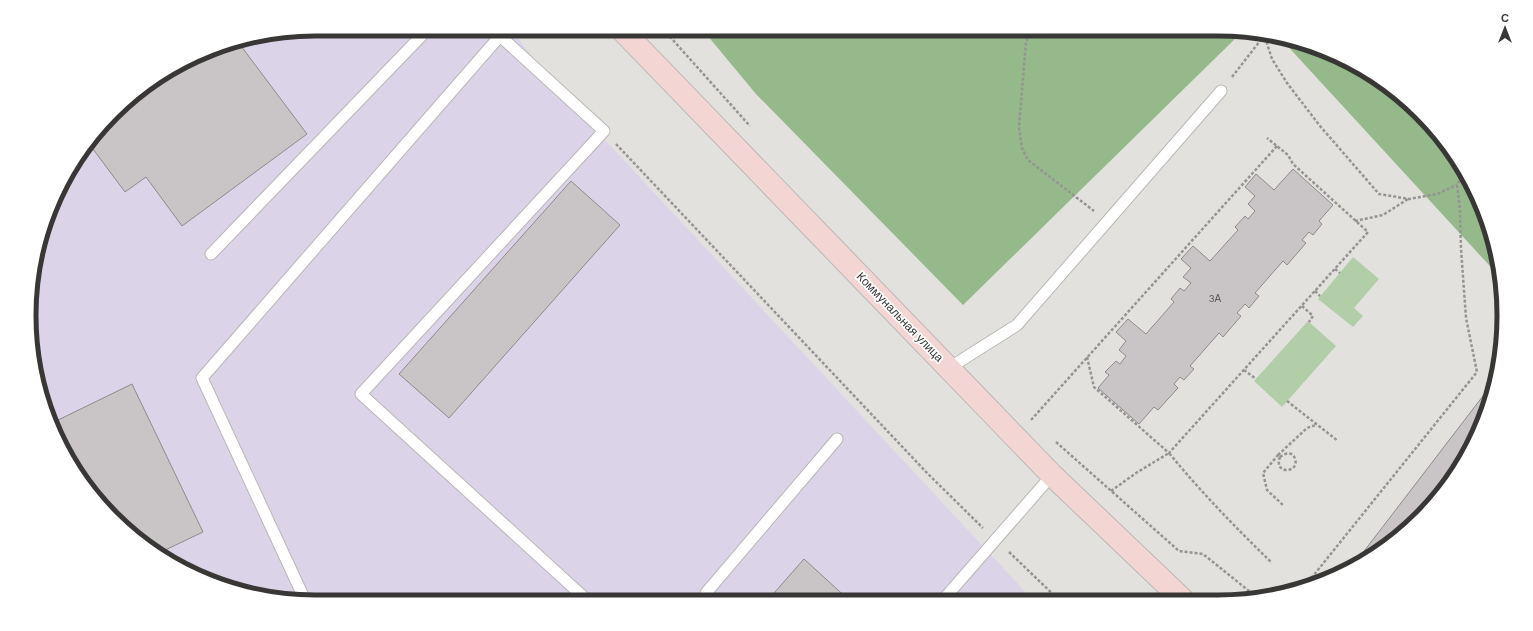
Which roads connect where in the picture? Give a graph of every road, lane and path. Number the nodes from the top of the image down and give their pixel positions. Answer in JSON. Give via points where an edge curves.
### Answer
{"nodes":[{"id":1,"x":421,"y":36,"type":"edge"},
{"id":2,"x":500,"y":36,"type":"edge"},
{"id":3,"x":506,"y":36,"type":"edge"},
{"id":4,"x":628,"y":36,"type":"edge"},
{"id":5,"x":1029,"y":36,"type":"edge"},
{"id":6,"x":1262,"y":39,"type":"edge"},
{"id":7,"x":1265,"y":40,"type":"edge"},
{"id":8,"x":1221,"y":91,"type":"joint"},
{"id":9,"x":604,"y":130,"type":"junction"},
{"id":10,"x":1267,"y":138,"type":"dead end"},
{"id":11,"x":1276,"y":146,"type":"junction"},
{"id":12,"x":1461,"y":178,"type":"edge"},
{"id":13,"x":1458,"y":186,"type":"junction"},
{"id":14,"x":1409,"y":199,"type":"junction"},
{"id":15,"x":1107,"y":221,"type":"junction"},
{"id":16,"x":1355,"y":221,"type":"junction"},
{"id":17,"x":212,"y":254,"type":"dead end"},
{"id":18,"x":1335,"y":269,"type":"junction"},
{"id":19,"x":1340,"y":273,"type":"dead end"},
{"id":20,"x":1315,"y":291,"type":"junction"},
{"id":21,"x":1320,"y":296,"type":"dead end"},
{"id":22,"x":1302,"y":306,"type":"junction"},
{"id":23,"x":1309,"y":322,"type":"dead end"},
{"id":24,"x":1087,"y":357,"type":"junction"},
{"id":25,"x":948,"y":368,"type":"junction"},
{"id":26,"x":1244,"y":370,"type":"junction"},
{"id":27,"x":1256,"y":380,"type":"dead end"},
{"id":28,"x":1287,"y":401,"type":"dead end"},
{"id":29,"x":1030,"y":420,"type":"dead end"},
{"id":30,"x":1317,"y":425,"type":"junction"},
{"id":31,"x":837,"y":439,"type":"dead end"},
{"id":32,"x":1338,"y":441,"type":"dead end"},
{"id":33,"x":1169,"y":453,"type":"junction"},
{"id":34,"x":1279,"y":456,"type":"junction"},
{"id":35,"x":1052,"y":475,"type":"junction"},
{"id":36,"x":1111,"y":491,"type":"dead end"},
{"id":37,"x":1284,"y":506,"type":"dead end"},
{"id":38,"x":996,"y":540,"type":"junction"},
{"id":39,"x":1179,"y":551,"type":"dead end"},
{"id":40,"x":1272,"y":563,"type":"dead end"},
{"id":41,"x":1311,"y":579,"type":"edge"},
{"id":42,"x":1252,"y":593,"type":"edge"},
{"id":43,"x":302,"y":594,"type":"edge"},
{"id":44,"x":581,"y":595,"type":"edge"},
{"id":45,"x":708,"y":595,"type":"edge"},
{"id":46,"x":948,"y":595,"type":"edge"},
{"id":47,"x":1054,"y":595,"type":"edge"},
{"id":48,"x":1178,"y":595,"type":"edge"}],
"edges":[{"from":1,"to":17,"type":"lane"},
{"from":2,"to":43,"type":"lane","via":[[202,378]]},
{"from":3,"to":9,"type":"lane"},
{"from":4,"to":25,"type":"street","name":"Коммунальная улица"},
{"from":5,"to":15,"type":"path","via":[[1025,50],[1019,127],[1022,148],[1028,160]]},
{"from":6,"to":8,"type":"path"},
{"from":7,"to":14,"type":"path","via":[[1272,59],[1287,83],[1320,126],[1379,194]]},
{"from":8,"to":15,"type":"lane"},
{"from":9,"to":38,"type":"path","via":[[928,474]]},
{"from":9,"to":44,"type":"lane","via":[[361,394]]},
{"from":10,"to":11,"type":"path"},
{"from":11,"to":16,"type":"path"},
{"from":11,"to":24,"type":"path"},
{"from":12,"to":13,"type":"path"},
{"from":13,"to":14,"type":"path","via":[[1437,194]]},
{"from":13,"to":41,"type":"path","via":[[1466,318],[1477,372]]},
{"from":14,"to":16,"type":"path","via":[[1383,215]]},
{"from":15,"to":25,"type":"lane","via":[[1017,325]]},
{"from":16,"to":18,"type":"path","via":[[1368,232]]},
{"from":18,"to":19,"type":"path"},
{"from":18,"to":20,"type":"path"},
{"from":20,"to":21,"type":"path"},
{"from":20,"to":22,"type":"path"},
{"from":22,"to":23,"type":"path","via":[[1313,316]]},
{"from":22,"to":26,"type":"path"},
{"from":24,"to":29,"type":"path"},
{"from":24,"to":33,"type":"path","via":[[1094,387]]},
{"from":25,"to":35,"type":"street","name":"Коммунальная улица"},
{"from":26,"to":27,"type":"path"},
{"from":26,"to":33,"type":"path"},
{"from":28,"to":30,"type":"path"},
{"from":30,"to":32,"type":"path"},
{"from":30,"to":34,"type":"path","via":[[1307,428]]},
{"from":31,"to":45,"type":"lane","via":[[706,593]]},
{"from":33,"to":36,"type":"path"},
{"from":33,"to":40,"type":"path","via":[[1194,483]]},
{"from":34,"to":34,"type":"path","via":[[1278,461],[1283,470],[1293,469],[1296,465],[1293,455],[1284,453]]},
{"from":34,"to":37,"type":"path","via":[[1263,473],[1267,490]]},
{"from":35,"to":38,"type":"lane"},
{"from":35,"to":48,"type":"street","name":"Коммунальная улица"},
{"from":38,"to":46,"type":"lane"},
{"from":38,"to":47,"type":"path"},
{"from":39,"to":42,"type":"path","via":[[1203,554]]}]}
